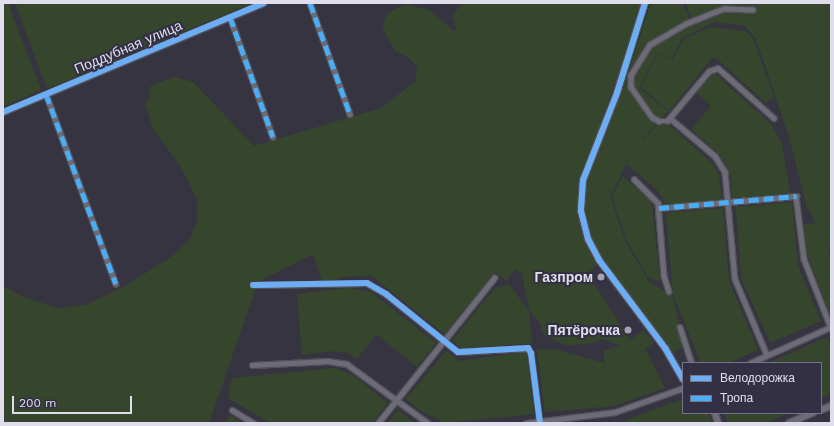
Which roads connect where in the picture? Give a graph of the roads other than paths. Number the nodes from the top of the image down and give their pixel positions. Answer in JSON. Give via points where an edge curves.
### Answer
{"nodes":[{"id":1,"x":263,"y":3,"type":"edge"},
{"id":2,"x":310,"y":3,"type":"edge"},
{"id":3,"x":645,"y":3,"type":"edge"},
{"id":4,"x":753,"y":10,"type":"dead end"},
{"id":5,"x":230,"y":17,"type":"junction"},
{"id":6,"x":46,"y":94,"type":"junction"},
{"id":7,"x":3,"y":112,"type":"edge"},
{"id":8,"x":350,"y":114,"type":"dead end"},
{"id":9,"x":774,"y":118,"type":"dead end"},
{"id":10,"x":671,"y":119,"type":"junction"},
{"id":11,"x":273,"y":137,"type":"dead end"},
{"id":12,"x":634,"y":179,"type":"dead end"},
{"id":13,"x":729,"y":202,"type":"junction"},
{"id":14,"x":658,"y":208,"type":"junction"},
{"id":15,"x":494,"y":278,"type":"dead end"},
{"id":16,"x":116,"y":284,"type":"dead end"},
{"id":17,"x":253,"y":285,"type":"dead end"},
{"id":18,"x":668,"y":291,"type":"dead end"},
{"id":19,"x":831,"y":327,"type":"edge"},
{"id":20,"x":680,"y":328,"type":"dead end"},
{"id":21,"x":443,"y":341,"type":"junction"},
{"id":22,"x":767,"y":355,"type":"junction"},
{"id":23,"x":692,"y":362,"type":"edge"},
{"id":24,"x":752,"y":362,"type":"edge"},
{"id":25,"x":252,"y":365,"type":"dead end"},
{"id":26,"x":682,"y":375,"type":"edge"},
{"id":27,"x":682,"y":388,"type":"edge"},
{"id":28,"x":397,"y":400,"type":"junction"},
{"id":29,"x":232,"y":410,"type":"dead end"},
{"id":30,"x":811,"y":414,"type":"edge"},
{"id":31,"x":540,"y":422,"type":"edge"},
{"id":32,"x":254,"y":423,"type":"edge"},
{"id":33,"x":378,"y":423,"type":"edge"},
{"id":34,"x":428,"y":423,"type":"edge"},
{"id":35,"x":526,"y":423,"type":"edge"},
{"id":36,"x":789,"y":423,"type":"edge"}],
"edges":[{"from":1,"to":5,"type":"street","name":"Поддубная улица"},
{"from":2,"to":8,"type":"street"},
{"from":3,"to":26,"type":"street","via":[[619,87],[583,180],[581,202],[583,222],[599,260]]},
{"from":4,"to":10,"type":"street","via":[[724,9],[686,24],[646,48],[631,76],[631,88],[655,120]]},
{"from":5,"to":6,"type":"street","name":"Поддубная улица"},
{"from":5,"to":11,"type":"street"},
{"from":6,"to":7,"type":"street","name":"Поддубная улица"},
{"from":6,"to":16,"type":"street"},
{"from":9,"to":10,"type":"street","via":[[721,70],[715,68],[709,71]]},
{"from":10,"to":13,"type":"street","via":[[720,162],[728,182]]},
{"from":12,"to":14,"type":"street","via":[[658,203]]},
{"from":13,"to":14,"type":"street"},
{"from":13,"to":19,"type":"street","via":[[796,196],[804,259]]},
{"from":13,"to":22,"type":"street","via":[[735,279]]},
{"from":14,"to":18,"type":"street","via":[[664,276]]},
{"from":15,"to":21,"type":"street"},
{"from":17,"to":21,"type":"street","via":[[367,283],[386,294]]},
{"from":19,"to":22,"type":"street"},
{"from":20,"to":23,"type":"street"},
{"from":21,"to":28,"type":"street"},
{"from":21,"to":31,"type":"street","via":[[463,353],[524,347],[531,353]]},
{"from":22,"to":24,"type":"street"},
{"from":25,"to":28,"type":"street","via":[[338,361],[354,367]]},
{"from":27,"to":31,"type":"street","via":[[614,412]]},
{"from":28,"to":33,"type":"street"},
{"from":28,"to":34,"type":"street"},
{"from":29,"to":32,"type":"street"},
{"from":30,"to":36,"type":"street"},
{"from":31,"to":35,"type":"street"}]}
